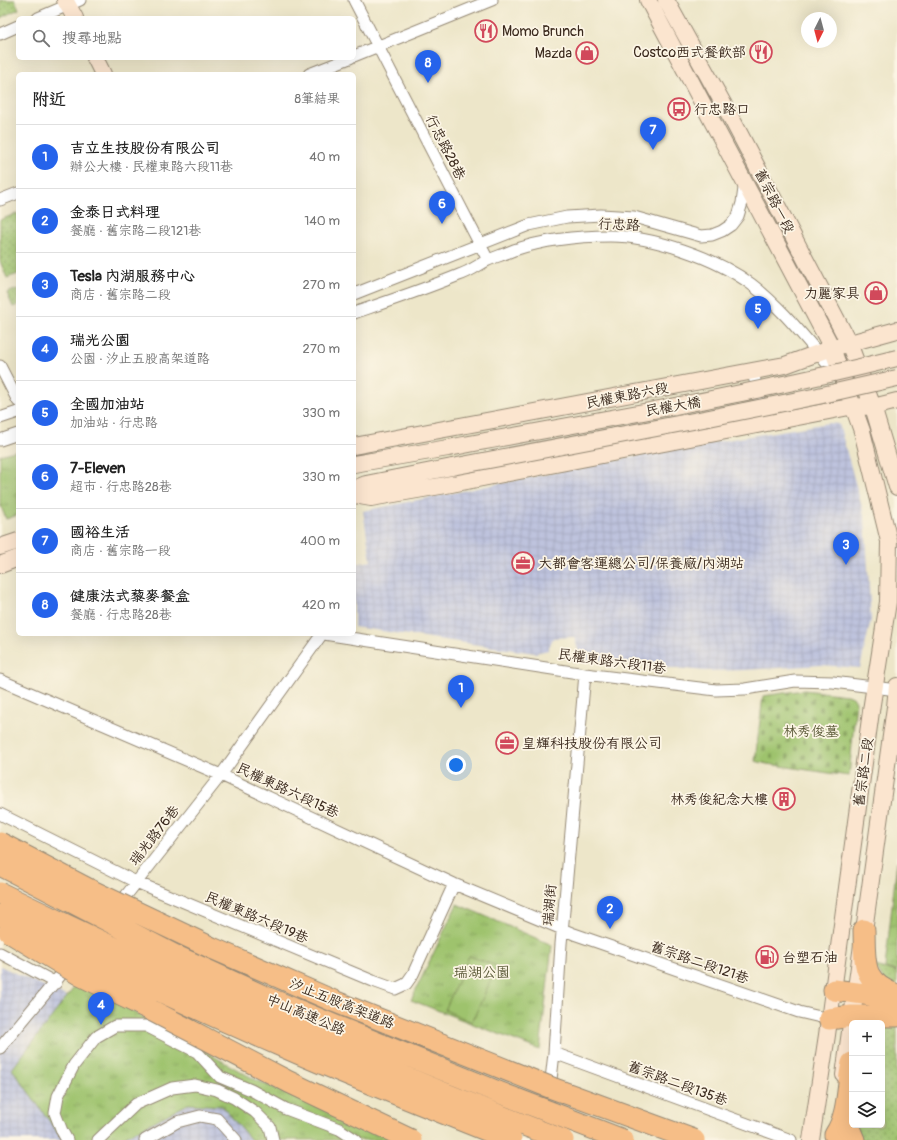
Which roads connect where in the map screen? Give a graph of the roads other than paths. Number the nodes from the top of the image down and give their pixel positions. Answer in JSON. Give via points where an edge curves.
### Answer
{"nodes":[{"id":1,"x":354,"y":0,"type":"edge"},
{"id":2,"x":492,"y":0,"type":"edge"},
{"id":3,"x":648,"y":0,"type":"edge"},
{"id":4,"x":666,"y":0,"type":"edge"},
{"id":5,"x":72,"y":6,"type":"edge"},
{"id":6,"x":44,"y":16,"type":"edge"},
{"id":7,"x":16,"y":27,"type":"edge"},
{"id":8,"x":0,"y":34,"type":"edge"},
{"id":9,"x":378,"y":47,"type":"junction"},
{"id":10,"x":356,"y":55,"type":"edge"},
{"id":11,"x":96,"y":60,"type":"edge"},
{"id":12,"x":345,"y":60,"type":"edge"},
{"id":13,"x":102,"y":72,"type":"edge"},
{"id":14,"x":314,"y":72,"type":"edge"},
{"id":15,"x":745,"y":181,"type":"junction"},
{"id":16,"x":16,"y":194,"type":"edge"},
{"id":17,"x":0,"y":200,"type":"edge"},
{"id":18,"x":479,"y":244,"type":"junction"},
{"id":19,"x":488,"y":260,"type":"junction"},
{"id":20,"x":356,"y":293,"type":"edge"},
{"id":21,"x":356,"y":312,"type":"edge"},
{"id":22,"x":897,"y":330,"type":"edge"},
{"id":23,"x":849,"y":343,"type":"junction"},
{"id":24,"x":825,"y":350,"type":"junction"},
{"id":25,"x":897,"y":358,"type":"edge"},
{"id":26,"x":0,"y":366,"type":"edge"},
{"id":27,"x":753,"y":371,"type":"junction"},
{"id":28,"x":897,"y":378,"type":"edge"},
{"id":29,"x":16,"y":397,"type":"edge"},
{"id":30,"x":897,"y":401,"type":"edge"},
{"id":31,"x":854,"y":406,"type":"junction"},
{"id":32,"x":873,"y":407,"type":"junction"},
{"id":33,"x":16,"y":413,"type":"edge"},
{"id":34,"x":0,"y":418,"type":"edge"},
{"id":35,"x":764,"y":423,"type":"junction"},
{"id":36,"x":16,"y":435,"type":"edge"},
{"id":37,"x":0,"y":440,"type":"edge"},
{"id":38,"x":356,"y":446,"type":"edge"},
{"id":39,"x":356,"y":464,"type":"edge"},
{"id":40,"x":897,"y":487,"type":"edge"},
{"id":41,"x":356,"y":488,"type":"edge"},
{"id":42,"x":356,"y":495,"type":"edge"},
{"id":43,"x":16,"y":542,"type":"edge"},
{"id":44,"x":0,"y":547,"type":"edge"},
{"id":45,"x":16,"y":559,"type":"edge"},
{"id":46,"x":0,"y":565,"type":"edge"},
{"id":47,"x":322,"y":636,"type":"edge"},
{"id":48,"x":336,"y":636,"type":"edge"},
{"id":49,"x":586,"y":674,"type":"junction"},
{"id":50,"x":0,"y":680,"type":"edge"},
{"id":51,"x":897,"y":686,"type":"edge"},
{"id":52,"x":875,"y":688,"type":"junction"},
{"id":53,"x":897,"y":690,"type":"edge"},
{"id":54,"x":221,"y":775,"type":"junction"},
{"id":55,"x":0,"y":814,"type":"edge"},
{"id":56,"x":0,"y":843,"type":"edge"},
{"id":57,"x":0,"y":865,"type":"edge"},
{"id":58,"x":136,"y":882,"type":"junction"},
{"id":59,"x":454,"y":884,"type":"junction"},
{"id":60,"x":0,"y":893,"type":"edge"},
{"id":61,"x":0,"y":915,"type":"edge"},
{"id":62,"x":0,"y":927,"type":"edge"},
{"id":63,"x":562,"y":929,"type":"junction"},
{"id":64,"x":864,"y":930,"type":"junction"},
{"id":65,"x":0,"y":953,"type":"edge"},
{"id":66,"x":56,"y":982,"type":"junction"},
{"id":67,"x":834,"y":990,"type":"junction"},
{"id":68,"x":855,"y":993,"type":"junction"},
{"id":69,"x":897,"y":995,"type":"edge"},
{"id":70,"x":889,"y":1013,"type":"edge"},
{"id":71,"x":852,"y":1016,"type":"junction"},
{"id":72,"x":829,"y":1019,"type":"junction"},
{"id":73,"x":0,"y":1048,"type":"edge"},
{"id":74,"x":554,"y":1053,"type":"junction"},
{"id":75,"x":849,"y":1083,"type":"edge"},
{"id":76,"x":841,"y":1138,"type":"edge"},
{"id":77,"x":67,"y":1140,"type":"edge"},
{"id":78,"x":98,"y":1140,"type":"edge"},
{"id":79,"x":145,"y":1140,"type":"edge"},
{"id":80,"x":236,"y":1140,"type":"edge"},
{"id":81,"x":273,"y":1140,"type":"edge"},
{"id":82,"x":356,"y":1140,"type":"edge"},
{"id":83,"x":411,"y":1140,"type":"edge"},
{"id":84,"x":511,"y":1140,"type":"edge"},
{"id":85,"x":545,"y":1140,"type":"edge"},
{"id":86,"x":563,"y":1140,"type":"edge"},
{"id":87,"x":623,"y":1140,"type":"edge"},
{"id":88,"x":694,"y":1140,"type":"edge"},
{"id":89,"x":791,"y":1140,"type":"edge"},
{"id":90,"x":811,"y":1140,"type":"edge"}],
"edges":[{"from":1,"to":9,"type":"street","name":"行忠路28巷"},
{"from":2,"to":9,"type":"street"},
{"from":3,"to":15,"type":"main road","name":"舊宗路一段"},
{"from":4,"to":23,"type":"main road","name":"舊宗路一段","via":[[742,136]]},
{"from":5,"to":6,"type":"street"},
{"from":7,"to":8,"type":"street"},
{"from":9,"to":10,"type":"street"},
{"from":9,"to":18,"type":"street","name":"行忠路28巷"},
{"from":11,"to":13,"type":"main road"},
{"from":12,"to":14,"type":"street"},
{"from":15,"to":18,"type":"street","name":"行忠路","via":[[738,216],[726,228],[712,235],[701,236],[634,217],[601,215],[567,217],[530,225]]},
{"from":15,"to":24,"type":"main road","name":"舊宗路一段"},
{"from":16,"to":17,"type":"street"},
{"from":18,"to":19,"type":"street","name":"行忠路28巷"},
{"from":18,"to":20,"type":"street","name":"行忠路"},
{"from":19,"to":21,"type":"street","name":"行忠路","via":[[461,275]]},
{"from":19,"to":24,"type":"street","name":"行忠路","via":[[542,242],[576,238],[611,236],[641,239],[671,247],[702,257],[751,284]]},
{"from":22,"to":23,"type":"main road","name":"民權東路六段"},
{"from":23,"to":24,"type":"main road","name":"民權東路六段"},
{"from":23,"to":32,"type":"main road","name":"舊宗路一段"},
{"from":24,"to":27,"type":"main road","name":"民權東路六段","via":[[785,365]]},
{"from":24,"to":31,"type":"main road","name":"舊宗路一段","via":[[844,382]]},
{"from":25,"to":39,"type":"main road","name":"民權大橋","bridge":true,"via":[[715,398]]},
{"from":26,"to":29,"type":"street"},
{"from":27,"to":35,"type":"street"},
{"from":27,"to":38,"type":"main road","name":"民權東路六段"},
{"from":28,"to":41,"type":"main road","name":"民權大橋","bridge":true,"via":[[717,417],[452,466]]},
{"from":30,"to":32,"type":"main road"},
{"from":31,"to":32,"type":"main road"},
{"from":31,"to":35,"type":"main road"},
{"from":31,"to":52,"type":"main road","name":"舊宗路二段","via":[[888,541],[888,602]]},
{"from":32,"to":40,"type":"main road"},
{"from":33,"to":34,"type":"street"},
{"from":35,"to":42,"type":"main road","via":[[446,485],[370,498]]},
{"from":36,"to":37,"type":"street"},
{"from":43,"to":44,"type":"main road"},
{"from":45,"to":46,"type":"main road"},
{"from":47,"to":54,"type":"street","name":"瑞光路76巷"},
{"from":48,"to":49,"type":"street","name":"民權東路六段11巷"},
{"from":49,"to":52,"type":"street","name":"民權東路六段11巷","via":[[716,690],[745,689],[795,681],[833,682]]},
{"from":49,"to":63,"type":"street","name":"瑞湖街"},
{"from":50,"to":54,"type":"street","name":"民權東路六段15巷"},
{"from":51,"to":53,"type":"main road","name":"舊宗路二段"},
{"from":52,"to":53,"type":"street","name":"民權東路六段11巷"},
{"from":52,"to":67,"type":"main road","name":"舊宗路二段"},
{"from":53,"to":64,"type":"main road","name":"舊宗路二段"},
{"from":54,"to":58,"type":"street","name":"瑞光路76巷"},
{"from":54,"to":59,"type":"street","name":"民權東路六段15巷"},
{"from":55,"to":58,"type":"street","name":"民權東路六段19巷"},
{"from":56,"to":88,"type":"highway","name":"汐止五股高架道路","bridge":true,"via":[[205,945],[329,999],[552,1088]]},
{"from":57,"to":87,"type":"highway","name":"中山高速公路","bridge":true,"via":[[174,955],[261,995]]},
{"from":58,"to":59,"type":"street","name":"民權東路六段19巷","via":[[395,989],[406,984],[413,974]]},
{"from":58,"to":66,"type":"street","name":"瑞光路76巷"},
{"from":59,"to":63,"type":"street","name":"民權東路六段15巷"},
{"from":60,"to":86,"type":"highway","name":"中山高速公路","bridge":true,"via":[[178,979],[344,1053]]},
{"from":61,"to":84,"type":"highway","bridge":true,"via":[[281,1046]]},
{"from":62,"to":83,"type":"highway","bridge":true,"via":[[80,975],[289,1082]]},
{"from":63,"to":72,"type":"street","name":"舊宗路二段121巷","via":[[799,1012]]},
{"from":63,"to":74,"type":"street","name":"瑞湖街"},
{"from":64,"to":68,"type":"main road","name":"舊宗路二段"},
{"from":64,"to":69,"type":"highway","via":[[866,968],[869,975],[882,988]]},
{"from":65,"to":66,"type":"street"},
{"from":66,"to":73,"type":"street","name":"瑞光路76巷"},
{"from":67,"to":68,"type":"highway"},
{"from":67,"to":72,"type":"main road","name":"舊宗路二段"},
{"from":68,"to":70,"type":"highway"},
{"from":68,"to":71,"type":"main road","name":"舊宗路二段"},
{"from":70,"to":71,"type":"highway"},
{"from":71,"to":72,"type":"highway"},
{"from":71,"to":76,"type":"main road","name":"舊宗路二段"},
{"from":72,"to":90,"type":"main road","name":"舊宗路二段"},
{"from":74,"to":85,"type":"street","name":"瑞湖街"},
{"from":74,"to":89,"type":"street","name":"舊宗路二段135巷"},
{"from":75,"to":76,"type":"highway"},
{"from":77,"to":82,"type":"street","via":[[55,1113],[58,1096],[74,1065],[96,1037],[115,1026],[146,1026],[197,1052],[220,1077],[286,1109],[339,1129]]},
{"from":78,"to":81,"type":"street","via":[[136,1104],[172,1088],[195,1085],[217,1090],[255,1112],[270,1127]]},
{"from":79,"to":80,"type":"street","via":[[177,1122],[200,1116],[217,1119]]}]}
